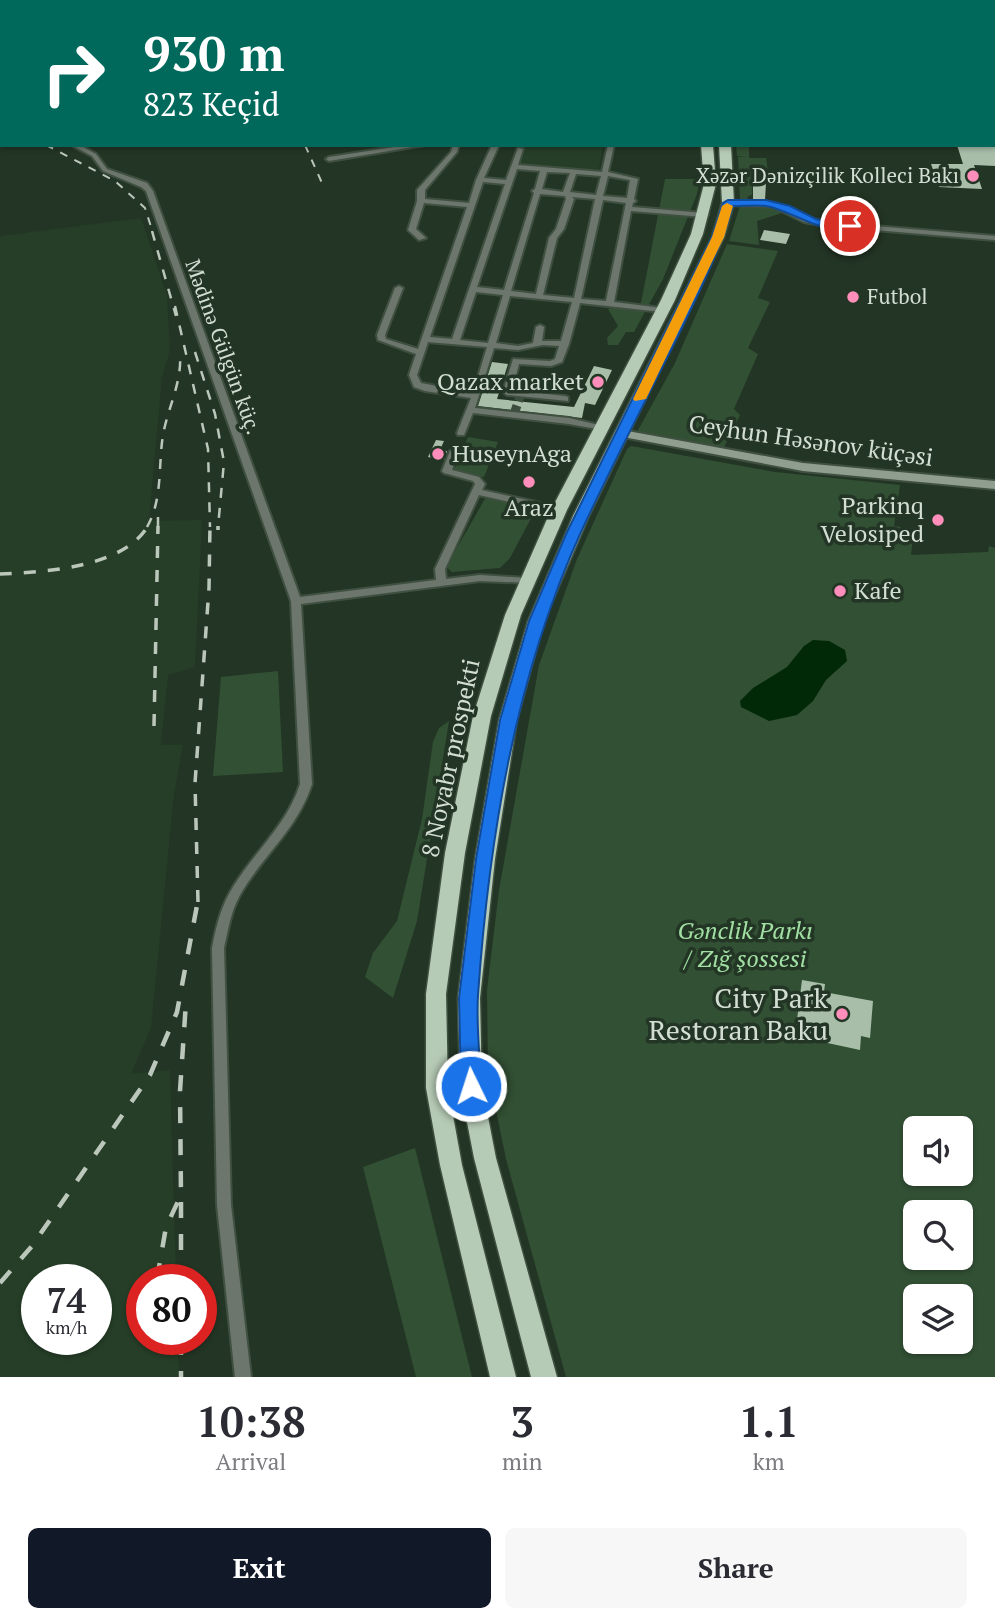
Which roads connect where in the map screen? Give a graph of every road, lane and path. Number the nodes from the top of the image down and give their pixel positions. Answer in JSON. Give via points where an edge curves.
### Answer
{"nodes":[{"id":1,"x":78,"y":147,"type":"edge"},
{"id":2,"x":409,"y":147,"type":"edge"},
{"id":3,"x":455,"y":147,"type":"edge"},
{"id":4,"x":495,"y":147,"type":"edge"},
{"id":5,"x":611,"y":147,"type":"edge"},
{"id":6,"x":707,"y":147,"type":"edge"},
{"id":7,"x":725,"y":147,"type":"edge"},
{"id":8,"x":520,"y":149,"type":"dead end"},
{"id":9,"x":329,"y":159,"type":"dead end"},
{"id":10,"x":514,"y":167,"type":"junction"},
{"id":11,"x":544,"y":170,"type":"junction"},
{"id":12,"x":574,"y":171,"type":"junction"},
{"id":13,"x":606,"y":173,"type":"junction"},
{"id":14,"x":480,"y":180,"type":"junction"},
{"id":15,"x":509,"y":182,"type":"junction"},
{"id":16,"x":536,"y":191,"type":"junction"},
{"id":17,"x":567,"y":195,"type":"junction"},
{"id":18,"x":600,"y":198,"type":"junction"},
{"id":19,"x":421,"y":201,"type":"junction"},
{"id":20,"x":728,"y":203,"type":"junction"},
{"id":21,"x":471,"y":205,"type":"junction"},
{"id":22,"x":631,"y":205,"type":"junction"},
{"id":23,"x":704,"y":215,"type":"junction"},
{"id":24,"x":422,"y":238,"type":"dead end"},
{"id":25,"x":995,"y":238,"type":"edge"},
{"id":26,"x":399,"y":288,"type":"dead end"},
{"id":27,"x":472,"y":289,"type":"junction"},
{"id":28,"x":505,"y":292,"type":"junction"},
{"id":29,"x":540,"y":296,"type":"junction"},
{"id":30,"x":577,"y":300,"type":"junction"},
{"id":31,"x":610,"y":303,"type":"junction"},
{"id":32,"x":662,"y":310,"type":"junction"},
{"id":33,"x":540,"y":327,"type":"dead end"},
{"id":34,"x":425,"y":339,"type":"junction"},
{"id":35,"x":456,"y":342,"type":"junction"},
{"id":36,"x":537,"y":344,"type":"junction"},
{"id":37,"x":565,"y":344,"type":"junction"},
{"id":38,"x":490,"y":346,"type":"junction"},
{"id":39,"x":420,"y":352,"type":"junction"},
{"id":40,"x":476,"y":396,"type":"junction"},
{"id":41,"x":565,"y":399,"type":"dead end"},
{"id":42,"x":470,"y":410,"type":"junction"},
{"id":43,"x":600,"y":428,"type":"junction"},
{"id":44,"x":461,"y":433,"type":"dead end"},
{"id":45,"x":622,"y":434,"type":"junction"},
{"id":46,"x":453,"y":453,"type":"dead end"},
{"id":47,"x":995,"y":485,"type":"edge"},
{"id":48,"x":478,"y":492,"type":"junction"},
{"id":49,"x":559,"y":510,"type":"junction"},
{"id":50,"x":527,"y":581,"type":"junction"},
{"id":51,"x":441,"y":583,"type":"junction"},
{"id":52,"x":296,"y":601,"type":"junction"},
{"id":53,"x":243,"y":1377,"type":"edge"},
{"id":54,"x":503,"y":1377,"type":"edge"},
{"id":55,"x":544,"y":1377,"type":"edge"}],
"edges":[{"from":1,"to":52,"type":"street","name":"Mədinə Gülgün küç.","via":[[94,155],[105,170],[149,191]]},
{"from":2,"to":9,"type":"street"},
{"from":3,"to":19,"type":"street","via":[[423,186]]},
{"from":4,"to":14,"type":"street"},
{"from":5,"to":13,"type":"street"},
{"from":6,"to":23,"type":"highway","name":"8 Noyabr prospekti","via":[[709,184]]},
{"from":7,"to":20,"type":"highway","name":"8 Noyabr prospekti"},
{"from":8,"to":10,"type":"street"},
{"from":10,"to":11,"type":"street"},
{"from":10,"to":15,"type":"street"},
{"from":11,"to":12,"type":"street"},
{"from":11,"to":16,"type":"street"},
{"from":12,"to":13,"type":"street"},
{"from":12,"to":17,"type":"street"},
{"from":13,"to":18,"type":"street"},
{"from":13,"to":22,"type":"street","via":[[634,179]]},
{"from":14,"to":15,"type":"street"},
{"from":14,"to":21,"type":"street"},
{"from":15,"to":27,"type":"street"},
{"from":16,"to":17,"type":"street"},
{"from":16,"to":28,"type":"street"},
{"from":17,"to":18,"type":"street"},
{"from":17,"to":29,"type":"street","via":[[570,199],[553,238]]},
{"from":18,"to":22,"type":"street"},
{"from":18,"to":30,"type":"street"},
{"from":19,"to":21,"type":"street"},
{"from":19,"to":24,"type":"street","via":[[412,230]]},
{"from":20,"to":25,"type":"street","via":[[775,205],[826,224]]},
{"from":20,"to":45,"type":"highway","name":"8 Noyabr prospekti","via":[[718,237]]},
{"from":21,"to":34,"type":"street"},
{"from":22,"to":23,"type":"street"},
{"from":22,"to":31,"type":"street"},
{"from":23,"to":32,"type":"highway","name":"8 Noyabr prospekti"},
{"from":26,"to":39,"type":"street","via":[[382,340]]},
{"from":27,"to":28,"type":"street"},
{"from":27,"to":35,"type":"street"},
{"from":28,"to":29,"type":"street"},
{"from":28,"to":38,"type":"street"},
{"from":29,"to":30,"type":"street"},
{"from":30,"to":31,"type":"street"},
{"from":30,"to":37,"type":"street"},
{"from":31,"to":32,"type":"street"},
{"from":32,"to":43,"type":"highway","name":"8 Noyabr prospekti"},
{"from":33,"to":36,"type":"street"},
{"from":34,"to":35,"type":"street"},
{"from":34,"to":39,"type":"street"},
{"from":35,"to":38,"type":"street"},
{"from":36,"to":37,"type":"street"},
{"from":36,"to":38,"type":"street"},
{"from":37,"to":41,"type":"street","via":[[555,364],[516,361],[507,392]]},
{"from":38,"to":40,"type":"street"},
{"from":39,"to":40,"type":"street","via":[[413,375],[419,387]]},
{"from":40,"to":42,"type":"street"},
{"from":42,"to":43,"type":"street"},
{"from":42,"to":44,"type":"street"},
{"from":43,"to":45,"type":"highway"},
{"from":43,"to":49,"type":"highway","name":"8 Noyabr prospekti"},
{"from":45,"to":47,"type":"main road","name":"Ceyhun Həsənov küçəsi","via":[[803,467]]},
{"from":45,"to":55,"type":"highway","name":"8 Noyabr prospekti","via":[[550,586],[525,657],[497,779],[469,998],[469,1065],[476,1122]]},
{"from":46,"to":48,"type":"street","via":[[447,471],[480,480]]},
{"from":48,"to":49,"type":"street"},
{"from":48,"to":51,"type":"street","via":[[440,569]]},
{"from":49,"to":50,"type":"highway","name":"8 Noyabr prospekti"},
{"from":50,"to":51,"type":"street","via":[[496,578]]},
{"from":50,"to":54,"type":"highway","name":"8 Noyabr prospekti","via":[[482,716],[455,853],[433,1024],[443,1127]]},
{"from":51,"to":52,"type":"street"},
{"from":52,"to":53,"type":"street","name":"Mədinə Gülgün küç.","via":[[306,784],[302,802],[237,890],[218,948],[216,973],[224,1205]]}]}
